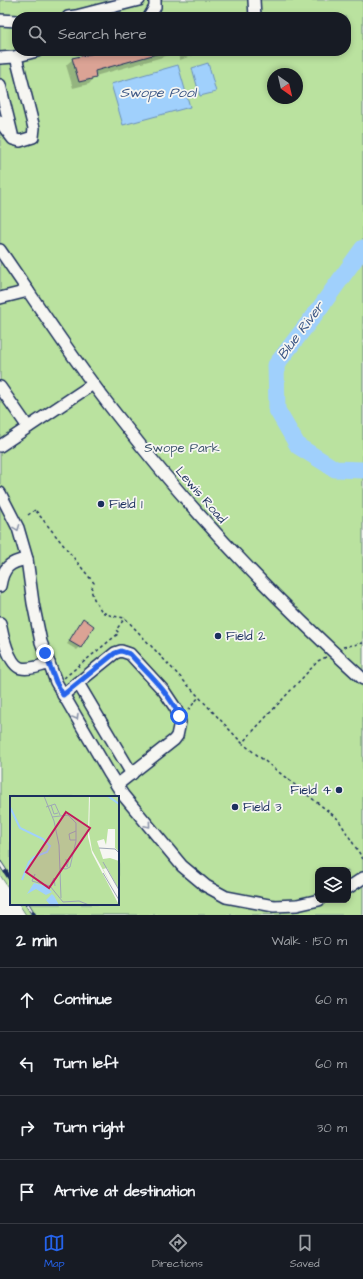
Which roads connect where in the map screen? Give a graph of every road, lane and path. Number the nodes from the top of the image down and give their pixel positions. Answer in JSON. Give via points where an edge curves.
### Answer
{"nodes":[{"id":1,"x":139,"y":0,"type":"edge"},
{"id":2,"x":155,"y":0,"type":"edge"},
{"id":3,"x":254,"y":0,"type":"edge"},
{"id":4,"x":103,"y":12,"type":"edge"},
{"id":5,"x":152,"y":12,"type":"edge"},
{"id":6,"x":254,"y":12,"type":"edge"},
{"id":7,"x":0,"y":20,"type":"edge"},
{"id":8,"x":12,"y":21,"type":"edge"},
{"id":9,"x":20,"y":56,"type":"edge"},
{"id":10,"x":16,"y":57,"type":"junction"},
{"id":11,"x":0,"y":58,"type":"edge"},
{"id":12,"x":0,"y":85,"type":"edge"},
{"id":13,"x":0,"y":122,"type":"edge"},
{"id":14,"x":13,"y":139,"type":"junction"},
{"id":15,"x":0,"y":250,"type":"edge"},
{"id":16,"x":28,"y":291,"type":"junction"},
{"id":17,"x":0,"y":298,"type":"edge"},
{"id":18,"x":93,"y":384,"type":"junction"},
{"id":19,"x":0,"y":387,"type":"edge"},
{"id":20,"x":28,"y":427,"type":"junction"},
{"id":21,"x":2,"y":441,"type":"edge"},
{"id":22,"x":0,"y":493,"type":"edge"},
{"id":23,"x":28,"y":515,"type":"dead end"},
{"id":24,"x":27,"y":559,"type":"junction"},
{"id":25,"x":0,"y":586,"type":"edge"},
{"id":26,"x":125,"y":618,"type":"junction"},
{"id":27,"x":0,"y":623,"type":"edge"},
{"id":28,"x":363,"y":643,"type":"edge"},
{"id":29,"x":339,"y":647,"type":"dead end"},
{"id":30,"x":326,"y":657,"type":"dead end"},
{"id":31,"x":49,"y":664,"type":"junction"},
{"id":32,"x":363,"y":679,"type":"edge"},
{"id":33,"x":61,"y":680,"type":"dead end"},
{"id":34,"x":78,"y":683,"type":"junction"},
{"id":35,"x":63,"y":695,"type":"junction"},
{"id":36,"x":242,"y":743,"type":"junction"},
{"id":37,"x":132,"y":774,"type":"junction"},
{"id":38,"x":117,"y":785,"type":"junction"},
{"id":39,"x":363,"y":859,"type":"edge"},
{"id":40,"x":363,"y":878,"type":"edge"},
{"id":41,"x":351,"y":886,"type":"edge"},
{"id":42,"x":315,"y":901,"type":"edge"}],
"edges":[{"from":1,"to":4,"type":"street"},
{"from":2,"to":5,"type":"street"},
{"from":3,"to":6,"type":"street"},
{"from":7,"to":8,"type":"street"},
{"from":9,"to":10,"type":"street"},
{"from":10,"to":11,"type":"street"},
{"from":10,"to":14,"type":"street","via":[[34,128],[33,137],[20,141]]},
{"from":12,"to":14,"type":"street"},
{"from":13,"to":14,"type":"street"},
{"from":15,"to":16,"type":"street","name":"Lewis Road"},
{"from":16,"to":17,"type":"street"},
{"from":16,"to":18,"type":"street","name":"Lewis Road"},
{"from":18,"to":20,"type":"street"},
{"from":18,"to":32,"type":"street","name":"Lewis Road","via":[[206,523],[287,608]]},
{"from":19,"to":20,"type":"street"},
{"from":20,"to":21,"type":"street"},
{"from":22,"to":24,"type":"street","one_way":true,"via":[[18,528]]},
{"from":23,"to":26,"type":"path","via":[[35,511],[94,583],[92,595],[102,612]]},
{"from":24,"to":25,"type":"street","via":[[8,566],[3,572]]},
{"from":24,"to":31,"type":"street","via":[[34,611]]},
{"from":26,"to":33,"type":"path","via":[[116,630],[119,634]]},
{"from":26,"to":36,"type":"path"},
{"from":27,"to":31,"type":"street","via":[[9,655],[15,665],[21,668]]},
{"from":28,"to":29,"type":"path"},
{"from":30,"to":36,"type":"path","via":[[318,661]]},
{"from":31,"to":35,"type":"street"},
{"from":34,"to":35,"type":"street"},
{"from":34,"to":37,"type":"street"},
{"from":34,"to":37,"type":"street","via":[[115,653],[126,652],[164,691],[176,709],[180,722],[178,736]]},
{"from":35,"to":38,"type":"street","one_way":true},
{"from":36,"to":39,"type":"path","via":[[338,819]]},
{"from":37,"to":38,"type":"street"},
{"from":38,"to":42,"type":"street","one_way":true,"via":[[182,866],[206,886],[226,897],[274,906]]},
{"from":40,"to":41,"type":"street"}]}
